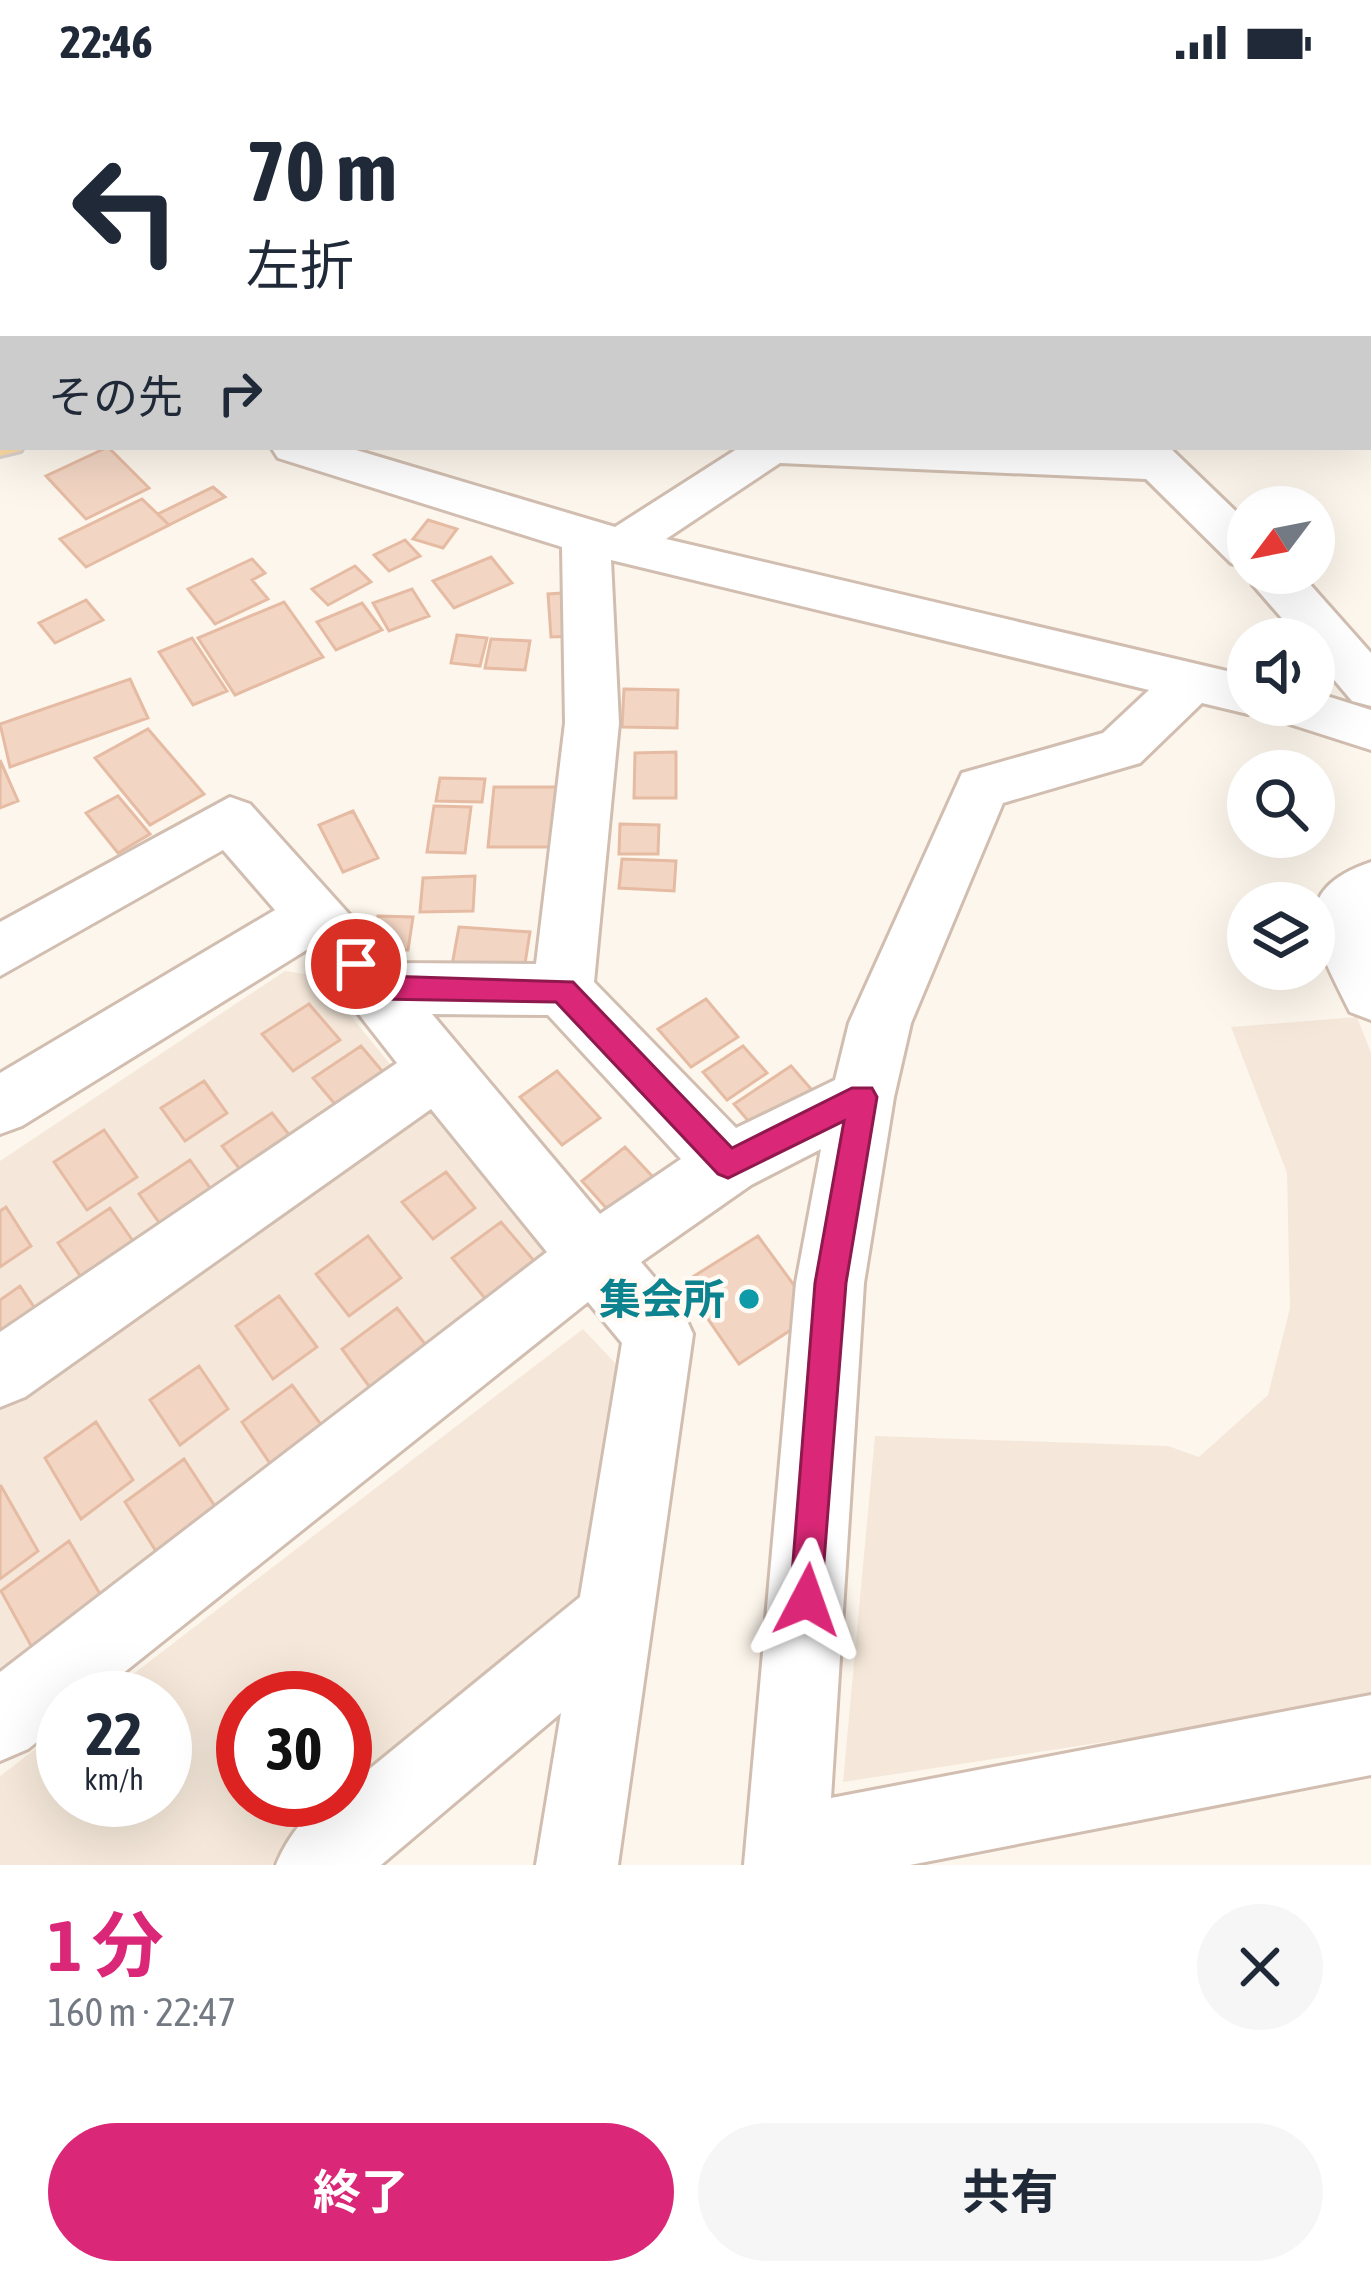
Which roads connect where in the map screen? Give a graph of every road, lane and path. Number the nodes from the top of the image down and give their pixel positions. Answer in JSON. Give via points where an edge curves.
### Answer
{"nodes":[{"id":1,"x":304,"y":450,"type":"edge"},
{"id":2,"x":767,"y":450,"type":"edge"},
{"id":3,"x":879,"y":450,"type":"edge"},
{"id":4,"x":1149,"y":455,"type":"edge"},
{"id":5,"x":1227,"y":531,"type":"edge"},
{"id":6,"x":605,"y":541,"type":"junction"},
{"id":7,"x":1289,"y":594,"type":"edge"},
{"id":8,"x":1191,"y":682,"type":"junction"},
{"id":9,"x":1371,"y":687,"type":"edge"},
{"id":10,"x":1227,"y":690,"type":"edge"},
{"id":11,"x":1335,"y":718,"type":"edge"},
{"id":12,"x":1371,"y":730,"type":"edge"},
{"id":13,"x":1371,"y":885,"type":"edge"},
{"id":14,"x":314,"y":916,"type":"junction"},
{"id":15,"x":0,"y":951,"type":"edge"},
{"id":16,"x":378,"y":988,"type":"junction"},
{"id":17,"x":563,"y":990,"type":"junction"},
{"id":18,"x":1371,"y":994,"type":"edge"},
{"id":19,"x":437,"y":1070,"type":"junction"},
{"id":20,"x":862,"y":1097,"type":"junction"},
{"id":21,"x":0,"y":1106,"type":"edge"},
{"id":22,"x":728,"y":1165,"type":"junction"},
{"id":23,"x":593,"y":1257,"type":"junction"},
{"id":24,"x":0,"y":1373,"type":"edge"},
{"id":25,"x":613,"y":1619,"type":"junction"},
{"id":26,"x":0,"y":1720,"type":"edge"},
{"id":27,"x":1371,"y":1735,"type":"edge"},
{"id":28,"x":786,"y":1856,"type":"edge"},
{"id":29,"x":317,"y":1865,"type":"edge"},
{"id":30,"x":577,"y":1865,"type":"edge"}],
"edges":[{"from":1,"to":6,"type":"street"},
{"from":2,"to":6,"type":"street"},
{"from":3,"to":4,"type":"street"},
{"from":4,"to":5,"type":"street"},
{"from":6,"to":8,"type":"street"},
{"from":6,"to":17,"type":"street"},
{"from":7,"to":9,"type":"street"},
{"from":8,"to":10,"type":"street"},
{"from":8,"to":20,"type":"street","via":[[1121,748],[982,788],[880,1023]]},
{"from":11,"to":12,"type":"street"},
{"from":13,"to":18,"type":"street","via":[[1338,909]]},
{"from":14,"to":15,"type":"street","via":[[230,819]]},
{"from":14,"to":16,"type":"street"},
{"from":14,"to":21,"type":"street"},
{"from":16,"to":17,"type":"street"},
{"from":16,"to":19,"type":"street"},
{"from":17,"to":22,"type":"street"},
{"from":19,"to":23,"type":"street"},
{"from":19,"to":24,"type":"street"},
{"from":20,"to":22,"type":"street"},
{"from":20,"to":28,"type":"street","via":[[830,1283]]},
{"from":22,"to":23,"type":"street"},
{"from":23,"to":25,"type":"street","via":[[658,1334]]},
{"from":23,"to":26,"type":"street"},
{"from":25,"to":29,"type":"street"},
{"from":25,"to":30,"type":"street"},
{"from":27,"to":28,"type":"street"}]}
